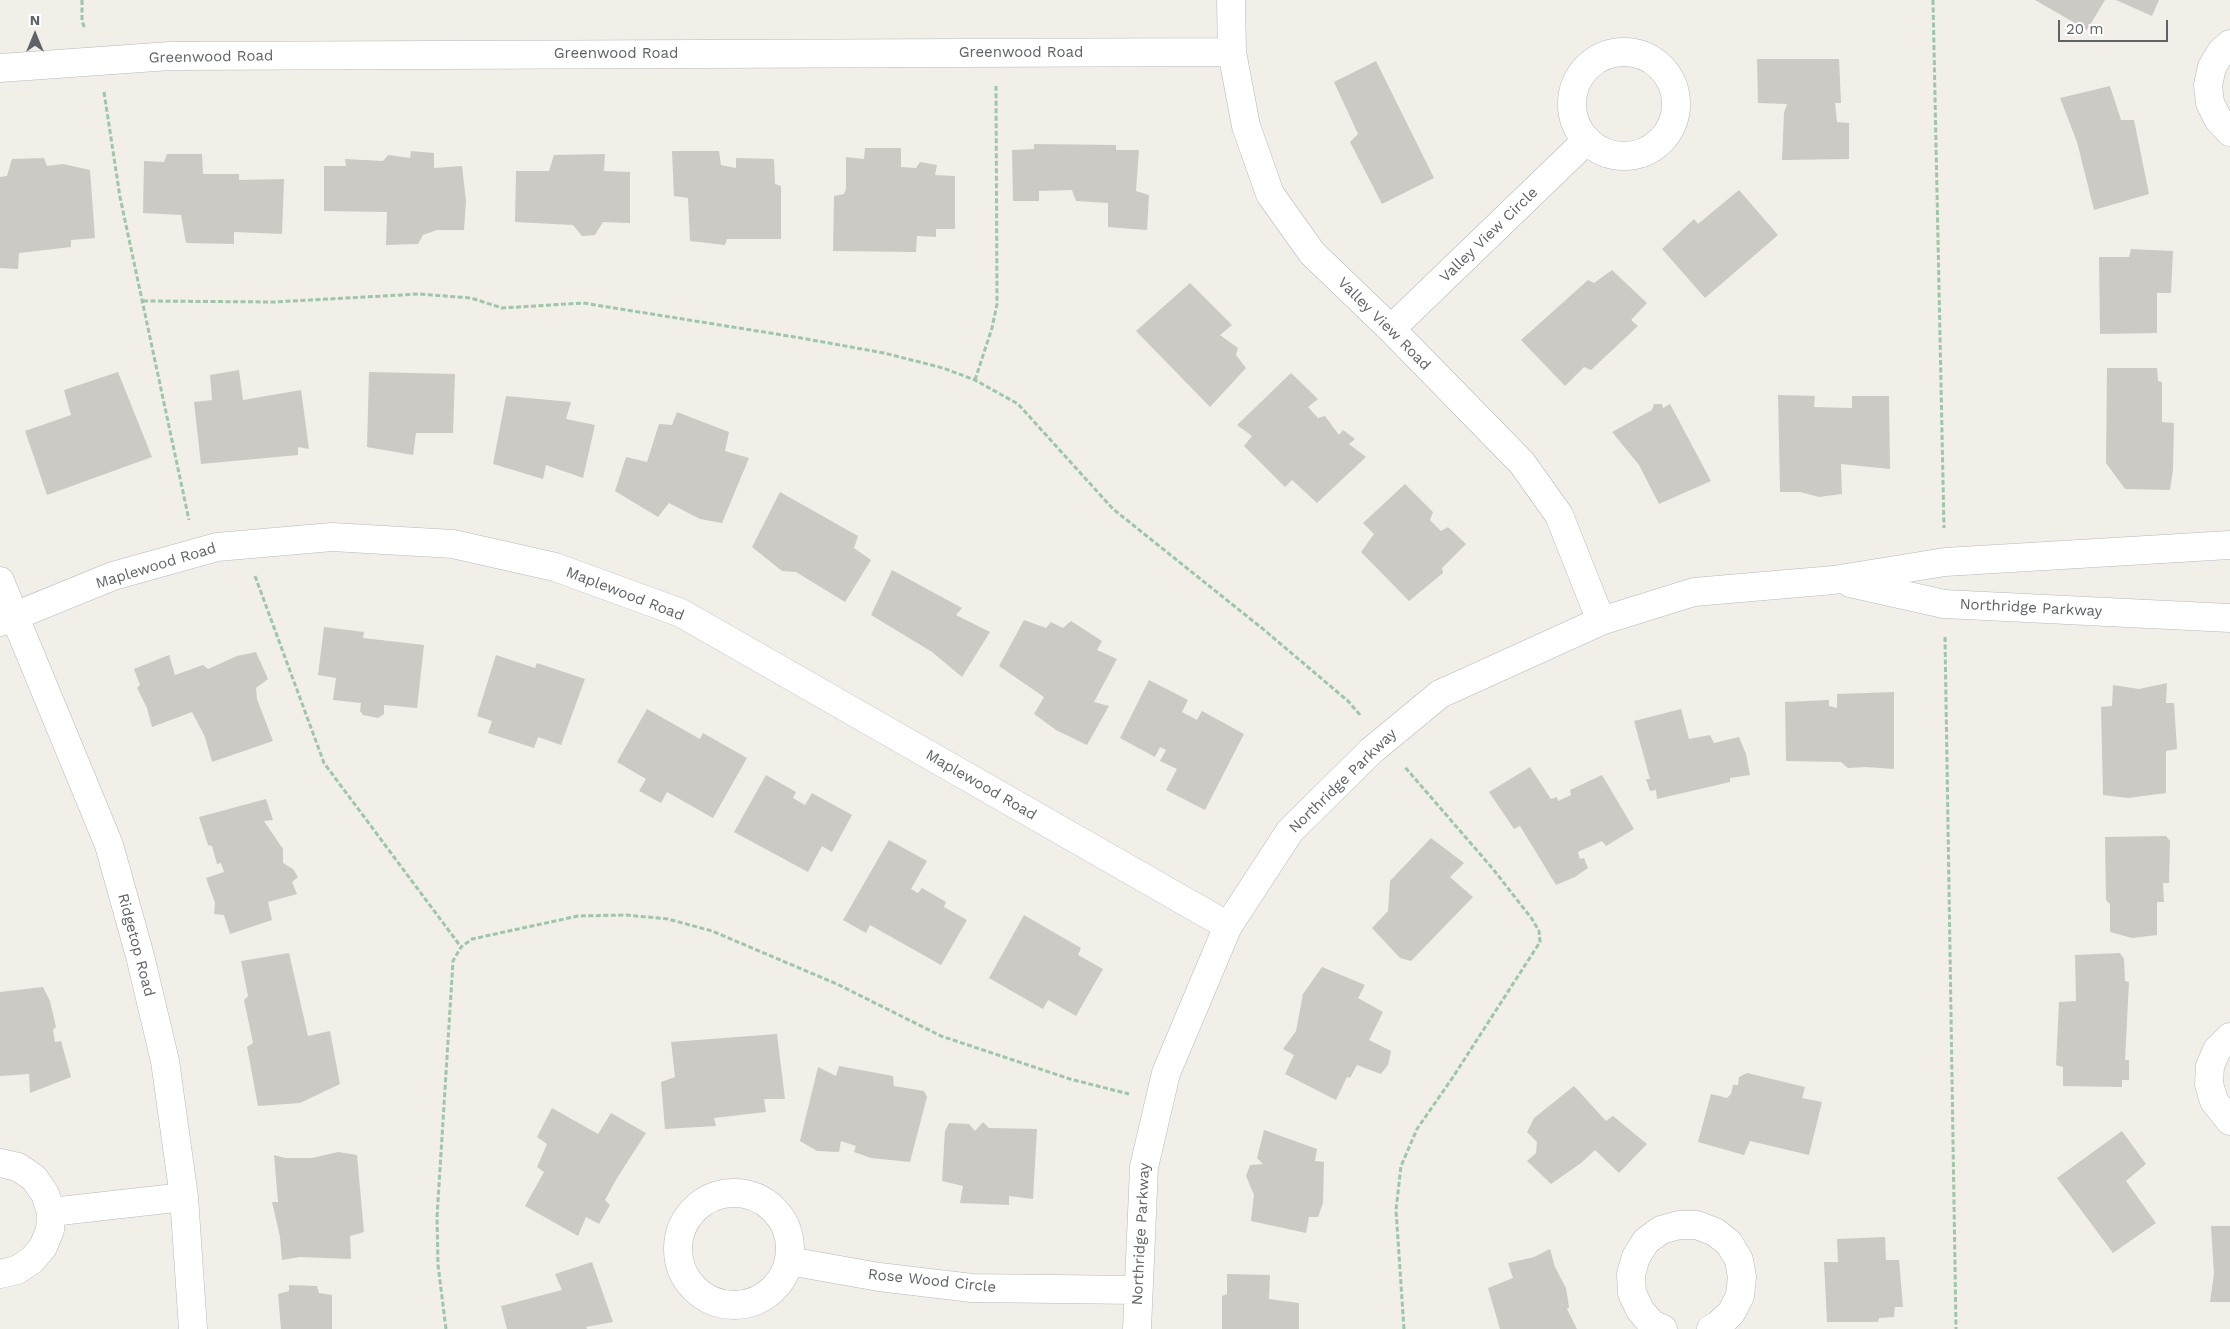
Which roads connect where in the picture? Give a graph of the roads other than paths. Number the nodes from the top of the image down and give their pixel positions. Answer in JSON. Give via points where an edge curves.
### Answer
{"nodes":[{"id":1,"x":1231,"y":0,"type":"edge"},
{"id":2,"x":2230,"y":44,"type":"edge"},
{"id":3,"x":1232,"y":52,"type":"junction"},
{"id":4,"x":0,"y":68,"type":"edge"},
{"id":5,"x":2230,"y":132,"type":"edge"},
{"id":6,"x":1587,"y":140,"type":"dead end"},
{"id":7,"x":1392,"y":330,"type":"junction"},
{"id":8,"x":2230,"y":545,"type":"edge"},
{"id":9,"x":1834,"y":580,"type":"junction"},
{"id":10,"x":0,"y":581,"type":"edge"},
{"id":11,"x":2230,"y":618,"type":"edge"},
{"id":12,"x":8,"y":619,"type":"edge"},
{"id":13,"x":1601,"y":621,"type":"junction"},
{"id":14,"x":1228,"y":926,"type":"junction"},
{"id":15,"x":2230,"y":1037,"type":"edge"},
{"id":16,"x":2230,"y":1121,"type":"edge"},
{"id":17,"x":0,"y":1163,"type":"edge"},
{"id":18,"x":184,"y":1197,"type":"junction"},
{"id":19,"x":51,"y":1212,"type":"junction"},
{"id":20,"x":789,"y":1261,"type":"junction"},
{"id":21,"x":0,"y":1274,"type":"edge"},
{"id":22,"x":1137,"y":1290,"type":"junction"},
{"id":23,"x":194,"y":1329,"type":"edge"},
{"id":24,"x":1137,"y":1329,"type":"edge"},
{"id":25,"x":1663,"y":1329,"type":"edge"},
{"id":26,"x":1711,"y":1329,"type":"edge"}],
"edges":[{"from":1,"to":3,"type":"street","name":"Valley View Road"},
{"from":2,"to":5,"type":"street","via":[[2212,67],[2208,85],[2210,103]]},
{"from":3,"to":4,"type":"street","name":"Greenwood Road","via":[[180,56]]},
{"from":3,"to":7,"type":"street","name":"Valley View Road","via":[[1246,126],[1270,194],[1312,253]]},
{"from":6,"to":7,"type":"street","name":"Valley View Circle"},
{"from":7,"to":13,"type":"street","name":"Valley View Road","via":[[1522,463],[1559,515]]},
{"from":8,"to":9,"type":"street","name":"Northridge Parkway","via":[[1945,562]]},
{"from":9,"to":11,"type":"street","name":"Northridge Parkway","via":[[1944,604]]},
{"from":9,"to":13,"type":"street","name":"Northridge Parkway","via":[[1694,592]]},
{"from":10,"to":12,"type":"street","name":"Ridgetop Road"},
{"from":12,"to":14,"type":"street","name":"Maplewood Road","via":[[112,576],[217,546],[332,537],[453,544],[555,567],[681,613]]},
{"from":12,"to":18,"type":"street","name":"Ridgetop Road","via":[[109,845],[165,1061]]},
{"from":13,"to":14,"type":"street","name":"Northridge Parkway","via":[[1440,694],[1383,740],[1290,830]]},
{"from":14,"to":22,"type":"street","name":"Northridge Parkway","via":[[1166,1072],[1144,1167]]},
{"from":15,"to":16,"type":"street","via":[[2217,1050],[2210,1066],[2209,1084],[2214,1101]]},
{"from":17,"to":19,"type":"street","via":[[18,1167],[34,1178],[46,1194]]},
{"from":18,"to":19,"type":"street"},
{"from":18,"to":23,"type":"street","name":"Ridgetop Road"},
{"from":19,"to":21,"type":"street","via":[[50,1230],[43,1247],[17,1270]]},
{"from":20,"to":20,"type":"street","via":[[782,1279],[769,1293],[752,1302],[734,1305],[715,1302],[698,1293],[686,1279],[679,1261],[678,1242],[683,1224],[708,1199],[743,1194],[761,1200],[775,1210],[790,1243]]},
{"from":20,"to":22,"type":"street","name":"Rose Wood Circle","via":[[879,1277],[972,1288]]},
{"from":22,"to":24,"type":"street","name":"Northridge Parkway"},
{"from":25,"to":26,"type":"street","via":[[1652,1324],[1640,1310],[1632,1293],[1631,1274],[1646,1241],[1661,1230],[1679,1224],[1697,1225],[1715,1232],[1729,1243],[1739,1260],[1742,1277],[1740,1296],[1731,1313]]}]}
